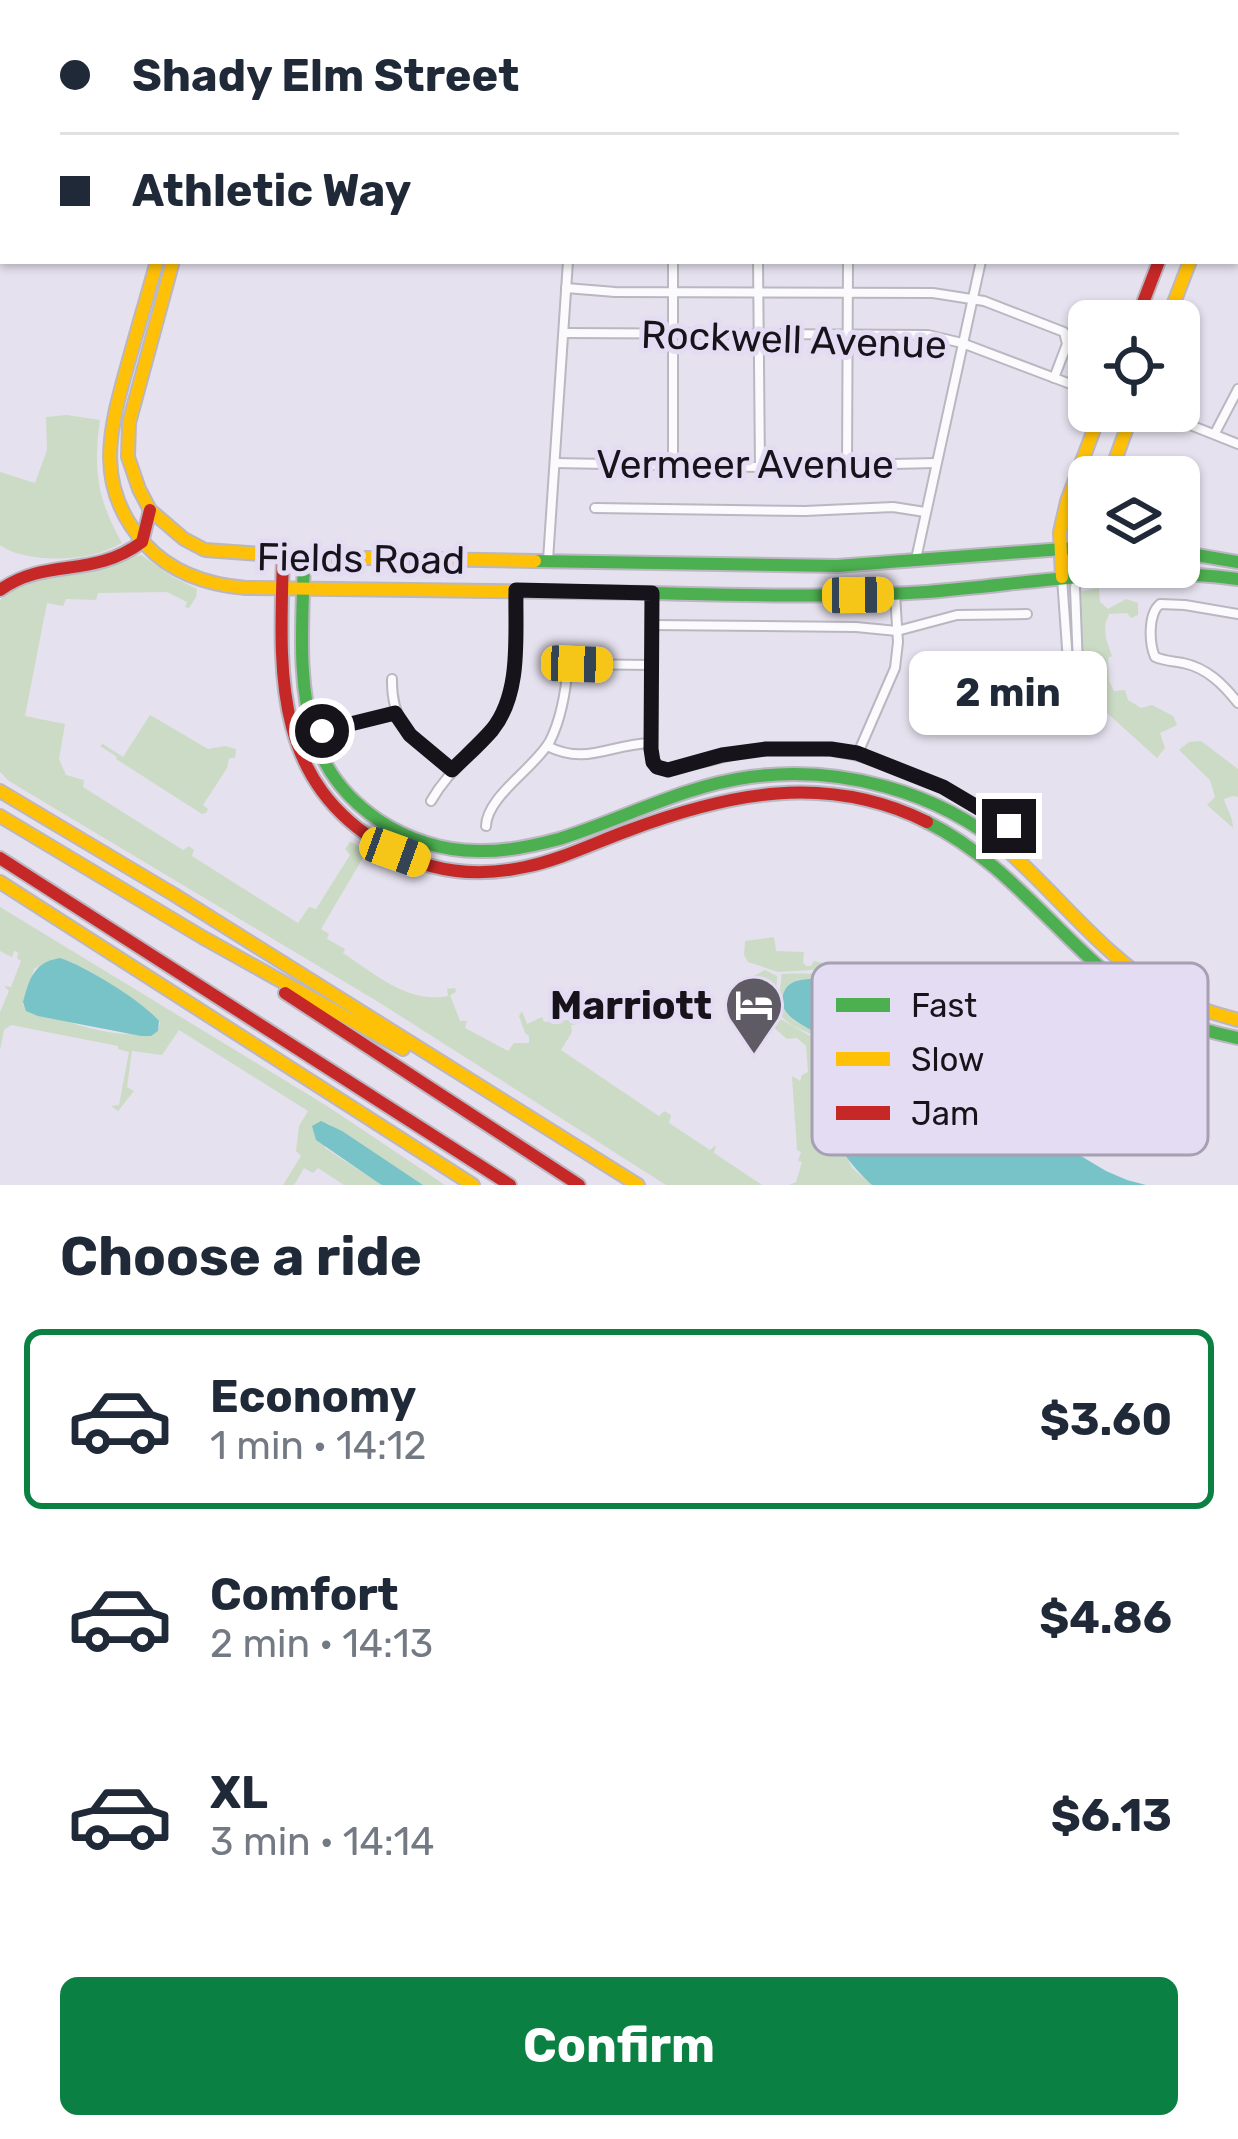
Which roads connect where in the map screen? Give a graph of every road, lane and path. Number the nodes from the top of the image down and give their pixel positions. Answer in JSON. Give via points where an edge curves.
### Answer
{"nodes":[{"id":1,"x":156,"y":264,"type":"edge"},
{"id":2,"x":172,"y":264,"type":"edge"},
{"id":3,"x":568,"y":264,"type":"edge"},
{"id":4,"x":673,"y":264,"type":"edge"},
{"id":5,"x":758,"y":264,"type":"edge"},
{"id":6,"x":848,"y":264,"type":"edge"},
{"id":7,"x":980,"y":264,"type":"edge"},
{"id":8,"x":1158,"y":264,"type":"edge"},
{"id":9,"x":1189,"y":264,"type":"edge"},
{"id":10,"x":566,"y":289,"type":"junction"},
{"id":11,"x":673,"y":291,"type":"junction"},
{"id":12,"x":759,"y":291,"type":"junction"},
{"id":13,"x":848,"y":291,"type":"junction"},
{"id":14,"x":972,"y":298,"type":"junction"},
{"id":15,"x":1144,"y":300,"type":"edge"},
{"id":16,"x":1175,"y":300,"type":"edge"},
{"id":17,"x":563,"y":333,"type":"junction"},
{"id":18,"x":673,"y":335,"type":"junction"},
{"id":19,"x":759,"y":335,"type":"junction"},
{"id":20,"x":848,"y":335,"type":"junction"},
{"id":21,"x":962,"y":344,"type":"junction"},
{"id":22,"x":1054,"y":378,"type":"junction"},
{"id":23,"x":1068,"y":383,"type":"edge"},
{"id":24,"x":1238,"y":388,"type":"edge"},
{"id":25,"x":1200,"y":428,"type":"edge"},
{"id":26,"x":1093,"y":432,"type":"edge"},
{"id":27,"x":1215,"y":433,"type":"junction"},
{"id":28,"x":1238,"y":444,"type":"edge"},
{"id":29,"x":555,"y":463,"type":"junction"},
{"id":30,"x":936,"y":463,"type":"junction"},
{"id":31,"x":673,"y":466,"type":"junction"},
{"id":32,"x":848,"y":466,"type":"junction"},
{"id":33,"x":760,"y":467,"type":"junction"},
{"id":34,"x":595,"y":508,"type":"dead end"},
{"id":35,"x":150,"y":510,"type":"junction"},
{"id":36,"x":925,"y":512,"type":"junction"},
{"id":37,"x":142,"y":542,"type":"junction"},
{"id":38,"x":1060,"y":548,"type":"junction"},
{"id":39,"x":1068,"y":548,"type":"edge"},
{"id":40,"x":283,"y":556,"type":"junction"},
{"id":41,"x":304,"y":556,"type":"junction"},
{"id":42,"x":1200,"y":556,"type":"edge"},
{"id":43,"x":916,"y":560,"type":"junction"},
{"id":44,"x":548,"y":561,"type":"junction"},
{"id":45,"x":1238,"y":562,"type":"edge"},
{"id":46,"x":1200,"y":574,"type":"edge"},
{"id":47,"x":1062,"y":577,"type":"junction"},
{"id":48,"x":1068,"y":577,"type":"edge"},
{"id":49,"x":1238,"y":579,"type":"edge"},
{"id":50,"x":304,"y":586,"type":"junction"},
{"id":51,"x":283,"y":588,"type":"junction"},
{"id":52,"x":1075,"y":588,"type":"edge"},
{"id":53,"x":0,"y":590,"type":"edge"},
{"id":54,"x":516,"y":590,"type":"junction"},
{"id":55,"x":652,"y":593,"type":"junction"},
{"id":56,"x":895,"y":594,"type":"junction"},
{"id":57,"x":1027,"y":614,"type":"dead end"},
{"id":58,"x":1238,"y":614,"type":"edge"},
{"id":59,"x":652,"y":625,"type":"junction"},
{"id":60,"x":897,"y":632,"type":"junction"},
{"id":61,"x":652,"y":665,"type":"junction"},
{"id":62,"x":392,"y":679,"type":"dead end"},
{"id":63,"x":1238,"y":703,"type":"edge"},
{"id":64,"x":395,"y":713,"type":"junction"},
{"id":65,"x":312,"y":733,"type":"junction"},
{"id":66,"x":294,"y":739,"type":"junction"},
{"id":67,"x":651,"y":743,"type":"junction"},
{"id":68,"x":547,"y":746,"type":"junction"},
{"id":69,"x":857,"y":753,"type":"junction"},
{"id":70,"x":452,"y":770,"type":"junction"},
{"id":71,"x":822,"y":775,"type":"junction"},
{"id":72,"x":0,"y":787,"type":"edge"},
{"id":73,"x":821,"y":793,"type":"junction"},
{"id":74,"x":678,"y":795,"type":"junction"},
{"id":75,"x":431,"y":801,"type":"dead end"},
{"id":76,"x":683,"y":812,"type":"junction"},
{"id":77,"x":0,"y":816,"type":"edge"},
{"id":78,"x":486,"y":826,"type":"dead end"},
{"id":79,"x":1021,"y":833,"type":"dead end"},
{"id":80,"x":556,"y":839,"type":"junction"},
{"id":81,"x":562,"y":856,"type":"junction"},
{"id":82,"x":0,"y":858,"type":"edge"},
{"id":83,"x":1016,"y":858,"type":"junction"},
{"id":84,"x":1002,"y":872,"type":"junction"},
{"id":85,"x":0,"y":882,"type":"edge"},
{"id":86,"x":0,"y":894,"type":"edge"},
{"id":87,"x":202,"y":938,"type":"junction"},
{"id":88,"x":93,"y":942,"type":"junction"},
{"id":89,"x":1108,"y":949,"type":"junction"},
{"id":90,"x":1095,"y":962,"type":"joint"},
{"id":91,"x":1124,"y":963,"type":"edge"},
{"id":92,"x":1208,"y":1014,"type":"edge"},
{"id":93,"x":1238,"y":1020,"type":"edge"},
{"id":94,"x":1208,"y":1032,"type":"edge"},
{"id":95,"x":1238,"y":1038,"type":"edge"},
{"id":96,"x":609,"y":1166,"type":"junction"},
{"id":97,"x":473,"y":1185,"type":"edge"},
{"id":98,"x":510,"y":1185,"type":"edge"},
{"id":99,"x":579,"y":1185,"type":"edge"},
{"id":100,"x":638,"y":1185,"type":"edge"}],
"edges":[{"from":1,"to":37,"type":"main road","via":[[109,445],[112,489]]},
{"from":2,"to":35,"type":"main road","via":[[126,440]]},
{"from":3,"to":10,"type":"street"},
{"from":4,"to":11,"type":"street"},
{"from":5,"to":12,"type":"street"},
{"from":6,"to":13,"type":"street"},
{"from":7,"to":14,"type":"street"},
{"from":8,"to":15,"type":"main road"},
{"from":9,"to":16,"type":"main road"},
{"from":10,"to":11,"type":"street"},
{"from":10,"to":17,"type":"street"},
{"from":11,"to":12,"type":"street"},
{"from":11,"to":18,"type":"street"},
{"from":12,"to":13,"type":"street"},
{"from":12,"to":19,"type":"street"},
{"from":13,"to":14,"type":"street"},
{"from":13,"to":20,"type":"street"},
{"from":14,"to":21,"type":"street"},
{"from":14,"to":22,"type":"street","via":[[1064,332]]},
{"from":17,"to":18,"type":"street","name":"Rockwell Avenue"},
{"from":17,"to":29,"type":"street"},
{"from":18,"to":19,"type":"street","name":"Rockwell Avenue"},
{"from":18,"to":31,"type":"street"},
{"from":19,"to":20,"type":"street","name":"Rockwell Avenue"},
{"from":19,"to":33,"type":"street"},
{"from":20,"to":21,"type":"street","name":"Rockwell Avenue","via":[[928,335]]},
{"from":20,"to":32,"type":"street"},
{"from":21,"to":22,"type":"street","name":"Rockwell Avenue"},
{"from":21,"to":30,"type":"street"},
{"from":22,"to":23,"type":"street","name":"Rockwell Avenue"},
{"from":24,"to":27,"type":"street"},
{"from":25,"to":27,"type":"street"},
{"from":26,"to":38,"type":"main road","via":[[1067,501]]},
{"from":27,"to":28,"type":"street"},
{"from":29,"to":31,"type":"street","name":"Vermeer Avenue"},
{"from":29,"to":44,"type":"street"},
{"from":30,"to":32,"type":"street","name":"Vermeer Avenue"},
{"from":30,"to":36,"type":"street"},
{"from":31,"to":33,"type":"street","name":"Vermeer Avenue"},
{"from":32,"to":33,"type":"street","name":"Vermeer Avenue"},
{"from":34,"to":36,"type":"street"},
{"from":35,"to":37,"type":"main road"},
{"from":35,"to":40,"type":"main road","name":"Fields Road","via":[[206,550]]},
{"from":36,"to":43,"type":"street"},
{"from":37,"to":51,"type":"main road","name":"Fields Road","via":[[206,582]]},
{"from":37,"to":53,"type":"main road","via":[[117,559],[33,572]]},
{"from":38,"to":39,"type":"main road","name":"Fields Road"},
{"from":38,"to":43,"type":"main road","name":"Fields Road"},
{"from":38,"to":47,"type":"main road"},
{"from":40,"to":41,"type":"main road","name":"Fields Road"},
{"from":40,"to":51,"type":"main road"},
{"from":41,"to":44,"type":"main road","name":"Fields Road"},
{"from":41,"to":50,"type":"main road"},
{"from":42,"to":45,"type":"main road"},
{"from":43,"to":44,"type":"main road","name":"Fields Road"},
{"from":46,"to":49,"type":"main road","name":"Fields Road"},
{"from":47,"to":48,"type":"main road","name":"Fields Road"},
{"from":47,"to":52,"type":"street","via":[[1069,676],[1079,693]]},
{"from":47,"to":56,"type":"main road","name":"Fields Road"},
{"from":50,"to":51,"type":"main road","name":"Fields Road"},
{"from":50,"to":54,"type":"main road","name":"Fields Road"},
{"from":50,"to":65,"type":"main road","via":[[302,678]]},
{"from":51,"to":66,"type":"main road","via":[[284,685]]},
{"from":54,"to":55,"type":"main road","name":"Fields Road"},
{"from":54,"to":70,"type":"street","via":[[507,706]]},
{"from":55,"to":56,"type":"main road","name":"Fields Road"},
{"from":55,"to":59,"type":"street"},
{"from":56,"to":60,"type":"street"},
{"from":57,"to":60,"type":"street","via":[[957,615]]},
{"from":58,"to":63,"type":"street","via":[[1160,604],[1151,645],[1160,660],[1212,675]]},
{"from":59,"to":60,"type":"street"},
{"from":59,"to":61,"type":"street"},
{"from":60,"to":69,"type":"street","via":[[895,668]]},
{"from":61,"to":67,"type":"street"},
{"from":61,"to":68,"type":"street","via":[[568,664]]},
{"from":62,"to":64,"type":"street"},
{"from":64,"to":65,"type":"street"},
{"from":64,"to":70,"type":"street"},
{"from":65,"to":66,"type":"street"},
{"from":65,"to":80,"type":"main road","via":[[340,788],[412,839],[478,853]]},
{"from":66,"to":81,"type":"main road","via":[[334,807],[395,852],[468,872]]},
{"from":67,"to":68,"type":"street","via":[[578,756]]},
{"from":67,"to":69,"type":"street","via":[[653,762],[668,770],[766,749]]},
{"from":68,"to":78,"type":"street","via":[[489,809]]},
{"from":69,"to":79,"type":"street","via":[[943,787]]},
{"from":70,"to":75,"type":"street"},
{"from":71,"to":73,"type":"main road"},
{"from":71,"to":74,"type":"main road","via":[[746,777]]},
{"from":71,"to":83,"type":"main road","via":[[924,800]]},
{"from":72,"to":96,"type":"main road"},
{"from":73,"to":76,"type":"main road","via":[[771,792]]},
{"from":73,"to":84,"type":"main road","via":[[917,818]]},
{"from":74,"to":76,"type":"main road"},
{"from":74,"to":80,"type":"main road"},
{"from":76,"to":81,"type":"main road"},
{"from":77,"to":87,"type":"main road"},
{"from":80,"to":81,"type":"main road"},
{"from":82,"to":98,"type":"main road"},
{"from":83,"to":84,"type":"main road"},
{"from":83,"to":89,"type":"main road"},
{"from":84,"to":90,"type":"main road"},
{"from":85,"to":88,"type":"main road"},
{"from":86,"to":88,"type":"main road"},
{"from":87,"to":96,"type":"main road"},
{"from":87,"to":99,"type":"main road"},
{"from":88,"to":97,"type":"main road"},
{"from":89,"to":90,"type":"main road"},
{"from":89,"to":91,"type":"main road"},
{"from":92,"to":93,"type":"main road"},
{"from":94,"to":95,"type":"main road"},
{"from":96,"to":100,"type":"main road"}]}
